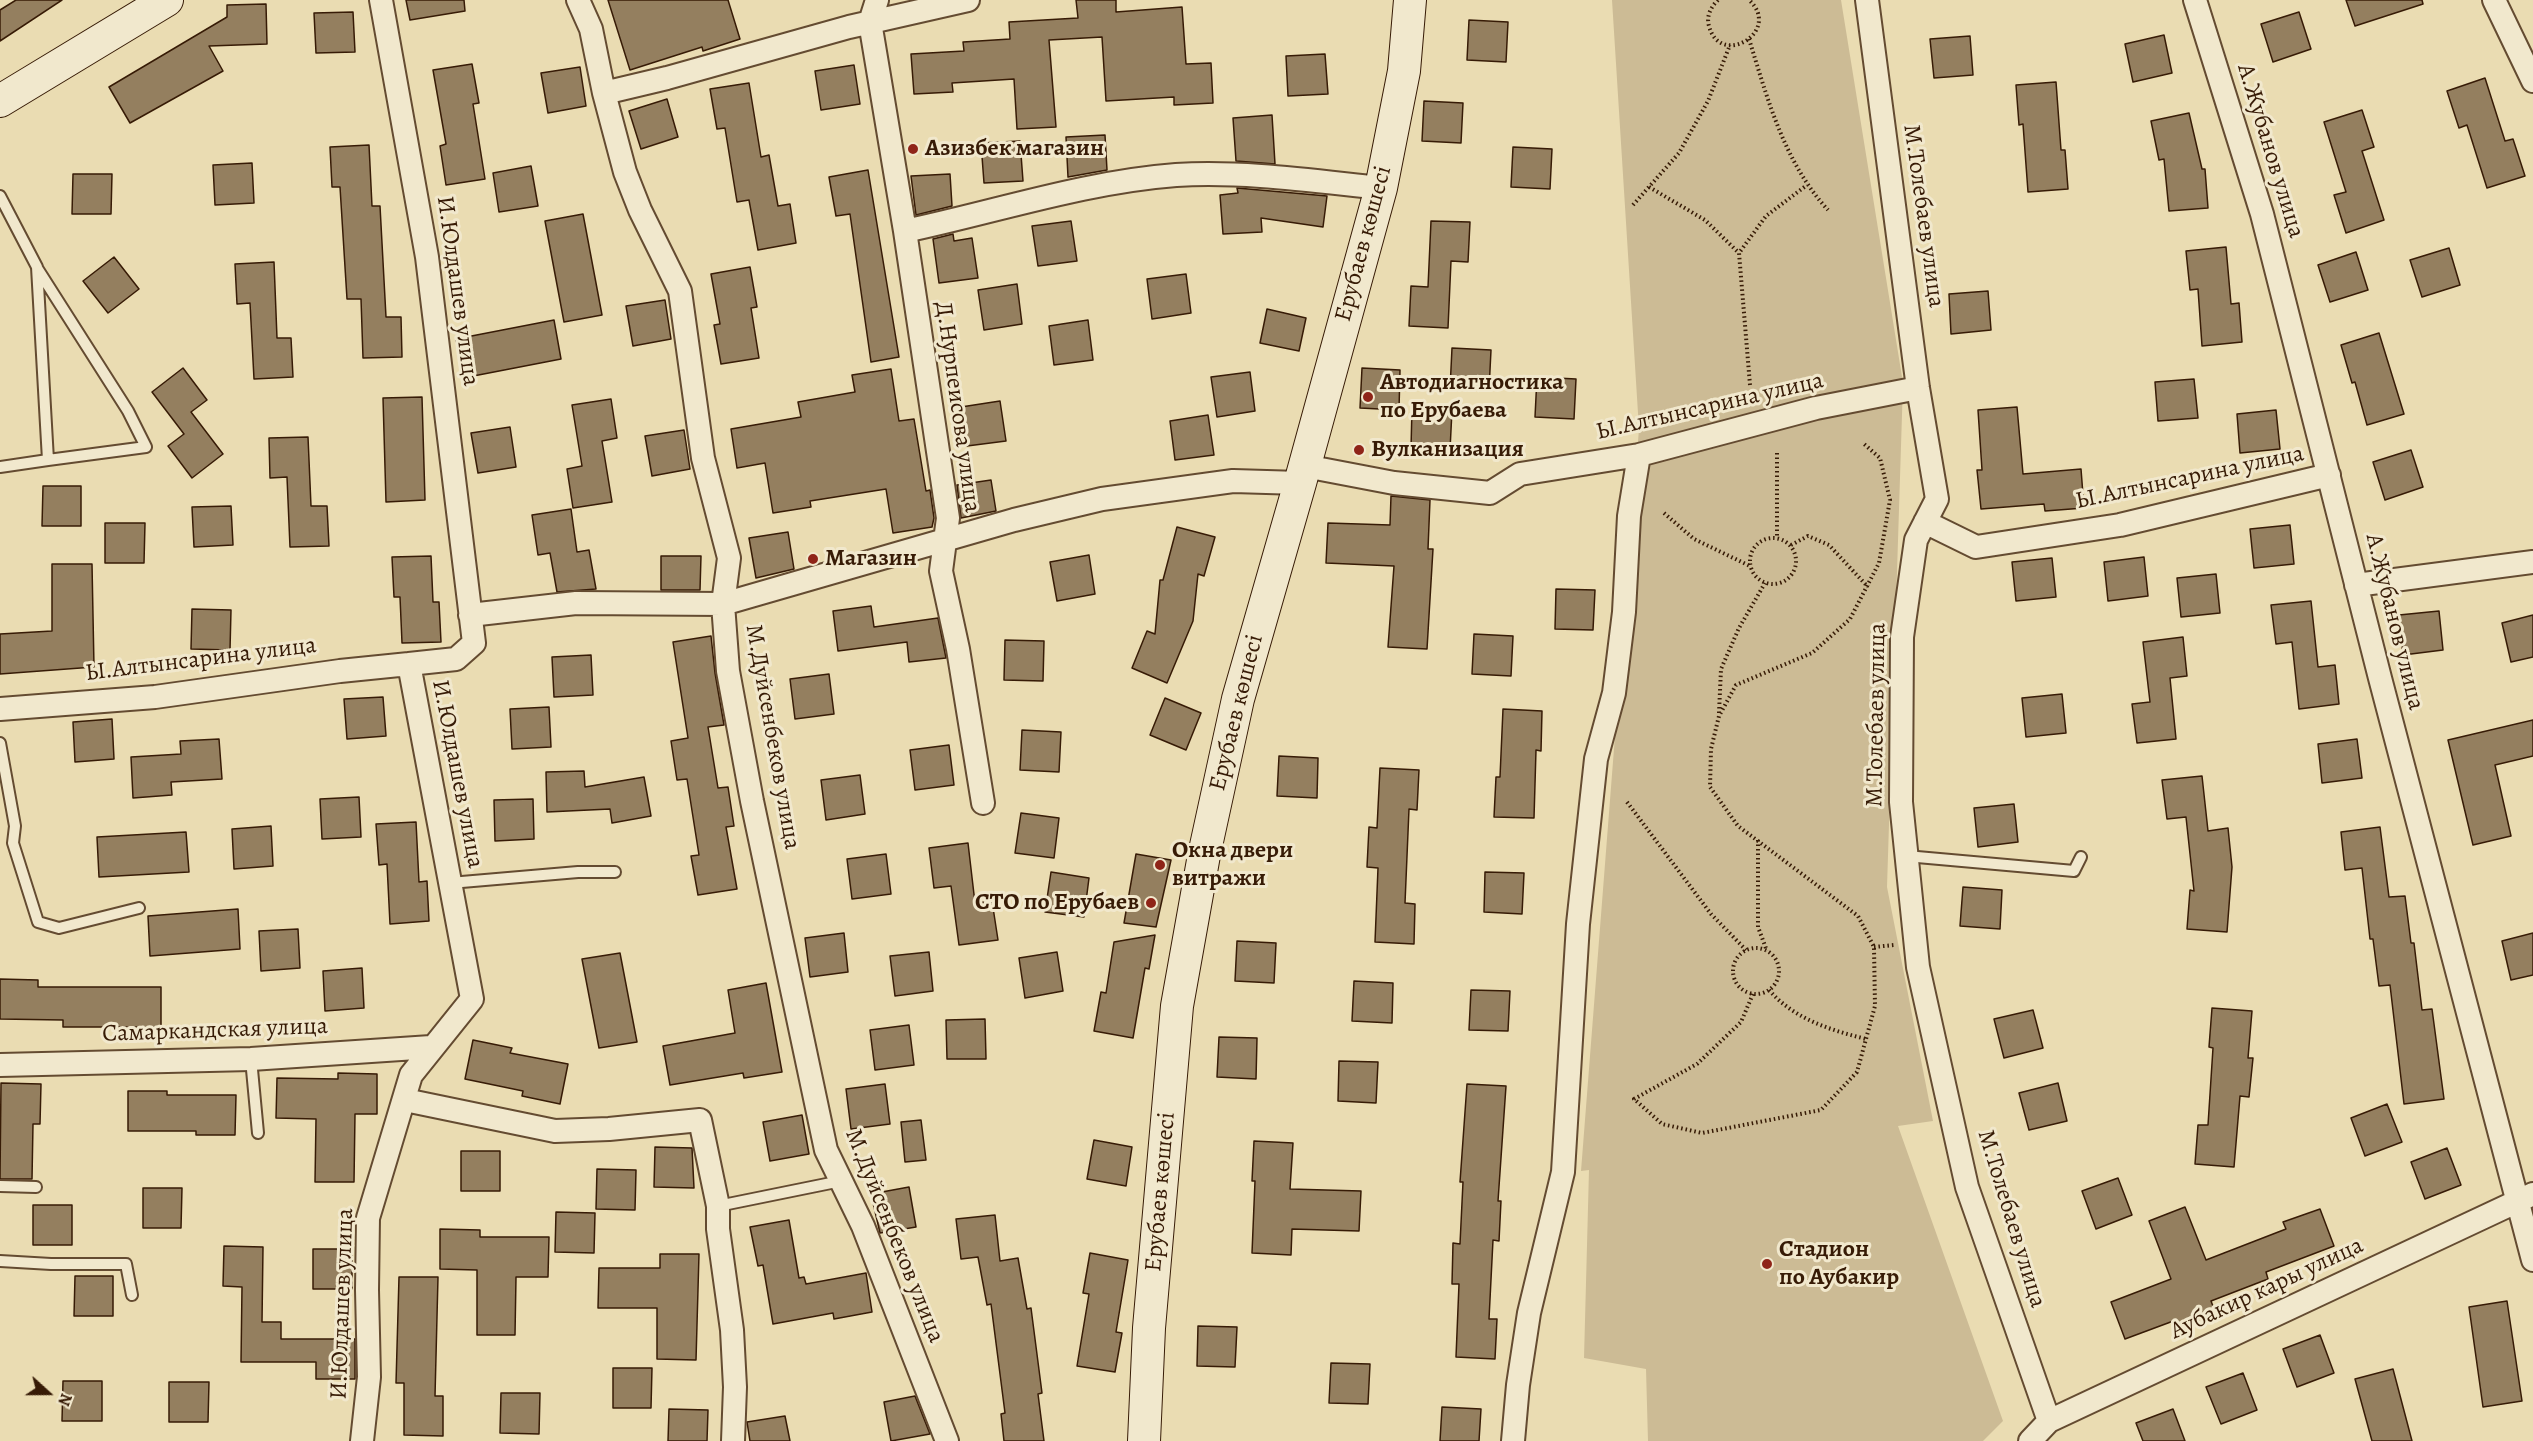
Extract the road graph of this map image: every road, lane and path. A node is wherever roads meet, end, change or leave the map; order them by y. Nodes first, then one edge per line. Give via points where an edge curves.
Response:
1 (167, 0) edge
2 (381, 0) edge
3 (578, 0) edge
4 (877, 0) edge
5 (968, 0) edge
6 (1410, 0) edge
7 (1718, 0) edge
8 (1749, 0) edge
9 (1867, 0) edge
10 (2195, 0) edge
11 (2494, 0) edge
12 (870, 22) junction
13 (1749, 39) junction
14 (1730, 45) junction
15 (2533, 81) edge
16 (604, 93) junction
17 (0, 100) edge
18 (1807, 185) junction
19 (1649, 187) junction
20 (1381, 188) junction
21 (0, 195) edge
22 (1633, 205) dead end
23 (1828, 210) dead end
24 (905, 231) junction
25 (1739, 253) junction
26 (37, 267) junction
27 (1750, 385) dead end
28 (1918, 388) junction
29 (1864, 444) dead end
30 (1777, 453) dead end
31 (1639, 455) junction
32 (48, 460) junction
33 (0, 467) edge
34 (1303, 474) junction
35 (2329, 476) junction
36 (1664, 513) dead end
37 (1925, 522) junction
38 (1777, 537) junction
39 (945, 542) junction
40 (1791, 545) junction
41 (2533, 562) edge
42 (1750, 567) junction
43 (1765, 583) junction
44 (2356, 585) junction
45 (1868, 587) junction
46 (723, 604) junction
47 (470, 615) junction
48 (409, 664) junction
49 (0, 709) edge
50 (1719, 716) junction
51 (0, 743) edge
52 (1627, 802) dead end
53 (983, 803) dead end
54 (1758, 840) junction
55 (1906, 856) junction
56 (2081, 857) dead end
57 (615, 872) dead end
58 (450, 883) junction
59 (139, 908) dead end
60 (1746, 950) junction
61 (1768, 951) junction
62 (1768, 990) junction
63 (1754, 994) junction
64 (1866, 1039) junction
65 (431, 1047) junction
66 (251, 1059) junction
67 (0, 1065) edge
68 (405, 1100) junction
69 (258, 1133) dead end
70 (841, 1181) junction
71 (0, 1186) edge
72 (36, 1187) dead end
73 (2525, 1198) edge
74 (718, 1206) junction
75 (2533, 1260) edge
76 (0, 1261) edge
77 (132, 1295) dead end
78 (2049, 1421) junction
79 (362, 1441) edge
80 (733, 1441) edge
81 (947, 1441) edge
82 (1144, 1441) edge
83 (1513, 1441) edge
84 (2030, 1441) edge

1 - 17 main road
2 - 47 street, И.Юлдашев улица via 427,257
3 - 16 street, М.Дуйсенбеков улица via 591,29
4 - 12 street, Д.Нурпеисова улица
5 - 12 street
6 - 20 main road, Ерубаев көшесі via 1404,71
7 - 14 path via 1709,13 1710,29 1720,42
8 - 13 path via 1756,9 1758,26
9 - 28 street, М.Толебаев улица
10 - 35 street, А.Жубанов улица via 2262,213
11 - 15 street
12 - 16 street
12 - 24 street, Д.Нурпеисова улица
13 - 14 path
13 - 18 path via 1778,130
14 - 19 path via 1708,101 1679,153
16 - 46 street, М.Дуйсенбеков улица via 625,172 680,291 703,458 729,558
18 - 23 path
18 - 25 path via 1767,216
19 - 22 path
19 - 25 path via 1705,220
20 - 24 street via 1268,176 1177,176 1083,188
20 - 34 main road, Ерубаев көшесі
21 - 26 lane
24 - 39 street, Д.Нурпеисова улица via 948,518
25 - 27 path
26 - 32 lane
26 - 32 lane via 128,411 146,447
28 - 31 street, Ы.Алтынсарина улица via 1816,408
28 - 37 street, М.Толебаев улица via 1937,499
29 - 45 path via 1880,458 1890,500 1880,563
30 - 38 path
31 - 34 street, Ы.Алтынсарина улица via 1520,474 1490,493
31 - 83 street via 1629,516 1617,670 1596,759 1578,924 1563,1172 1529,1313
32 - 33 lane
34 - 39 street, Ы.Алтынсарина улица via 1101,499
34 - 82 main road, Ерубаев көшесі via 1238,699 1204,855 1178,1006 1149,1328
35 - 37 street, Ы.Алтынсарина улица via 2120,525 1976,547
35 - 44 street, А.Жубанов улица
36 - 42 path via 1694,539
37 - 55 street, М.Толебаев улица via 1917,540 1902,637 1900,802
38 - 40 path
38 - 42 path via 1756,545
39 - 46 street, Ы.Алтынсарина улица
39 - 53 street, Д.Нурпеисова улица via 941,570
40 - 43 path via 1797,559 1792,574 1780,583
40 - 45 path via 1808,536 1829,545
41 - 44 street
42 - 43 path
43 - 50 path via 1739,628 1722,669
44 - 73 street, А.Жубанов улица
45 - 50 path via 1850,619 1812,653 1737,685
46 - 47 street, Ы.Алтынсарина улица via 576,603
46 - 70 street, М.Дуйсенбеков улица via 728,671 755,812 826,1150
47 - 48 street, И.Юлдашев улица via 474,644 456,659
48 - 49 street, Ы.Алтынсарина улица via 155,697
48 - 58 street, И.Юлдашев улица
50 - 54 path via 1711,749 1710,787 1738,826
51 - 59 lane via 15,826 14,843 38,922 58,927
52 - 60 path via 1711,914
54 - 61 path via 1758,927
54 - 64 path via 1858,916 1874,947 1875,1006
55 - 56 lane via 2074,871
55 - 78 street, М.Толебаев улица via 1918,968 1967,1186
57 - 58 lane
58 - 65 street, И.Юлдашев улица via 472,999
60 - 61 path
60 - 63 path via 1736,959 1733,974 1740,988
61 - 62 path via 1779,969 1778,978
62 - 63 path
62 - 64 path via 1781,1004 1805,1018
63 - 64 path via 1742,1022 1697,1064 1634,1099 1662,1124 1702,1133 1821,1110 1857,1072
65 - 66 street, Самаркандская улица
65 - 68 street, И.Юлдашев улица via 411,1075
66 - 67 street, Самаркандская улица
66 - 69 lane
68 - 74 street via 555,1131 700,1120
68 - 79 street, И.Юлдашев улица via 368,1218 369,1377
70 - 74 lane
70 - 81 street, М.Дуйсенбеков улица via 863,1226
71 - 72 lane
73 - 75 street, А.Жубанов улица
73 - 78 street, Аубакир кары улица
74 - 80 street via 732,1330
76 - 77 lane via 126,1264
78 - 84 street, Аубакир кары улица

